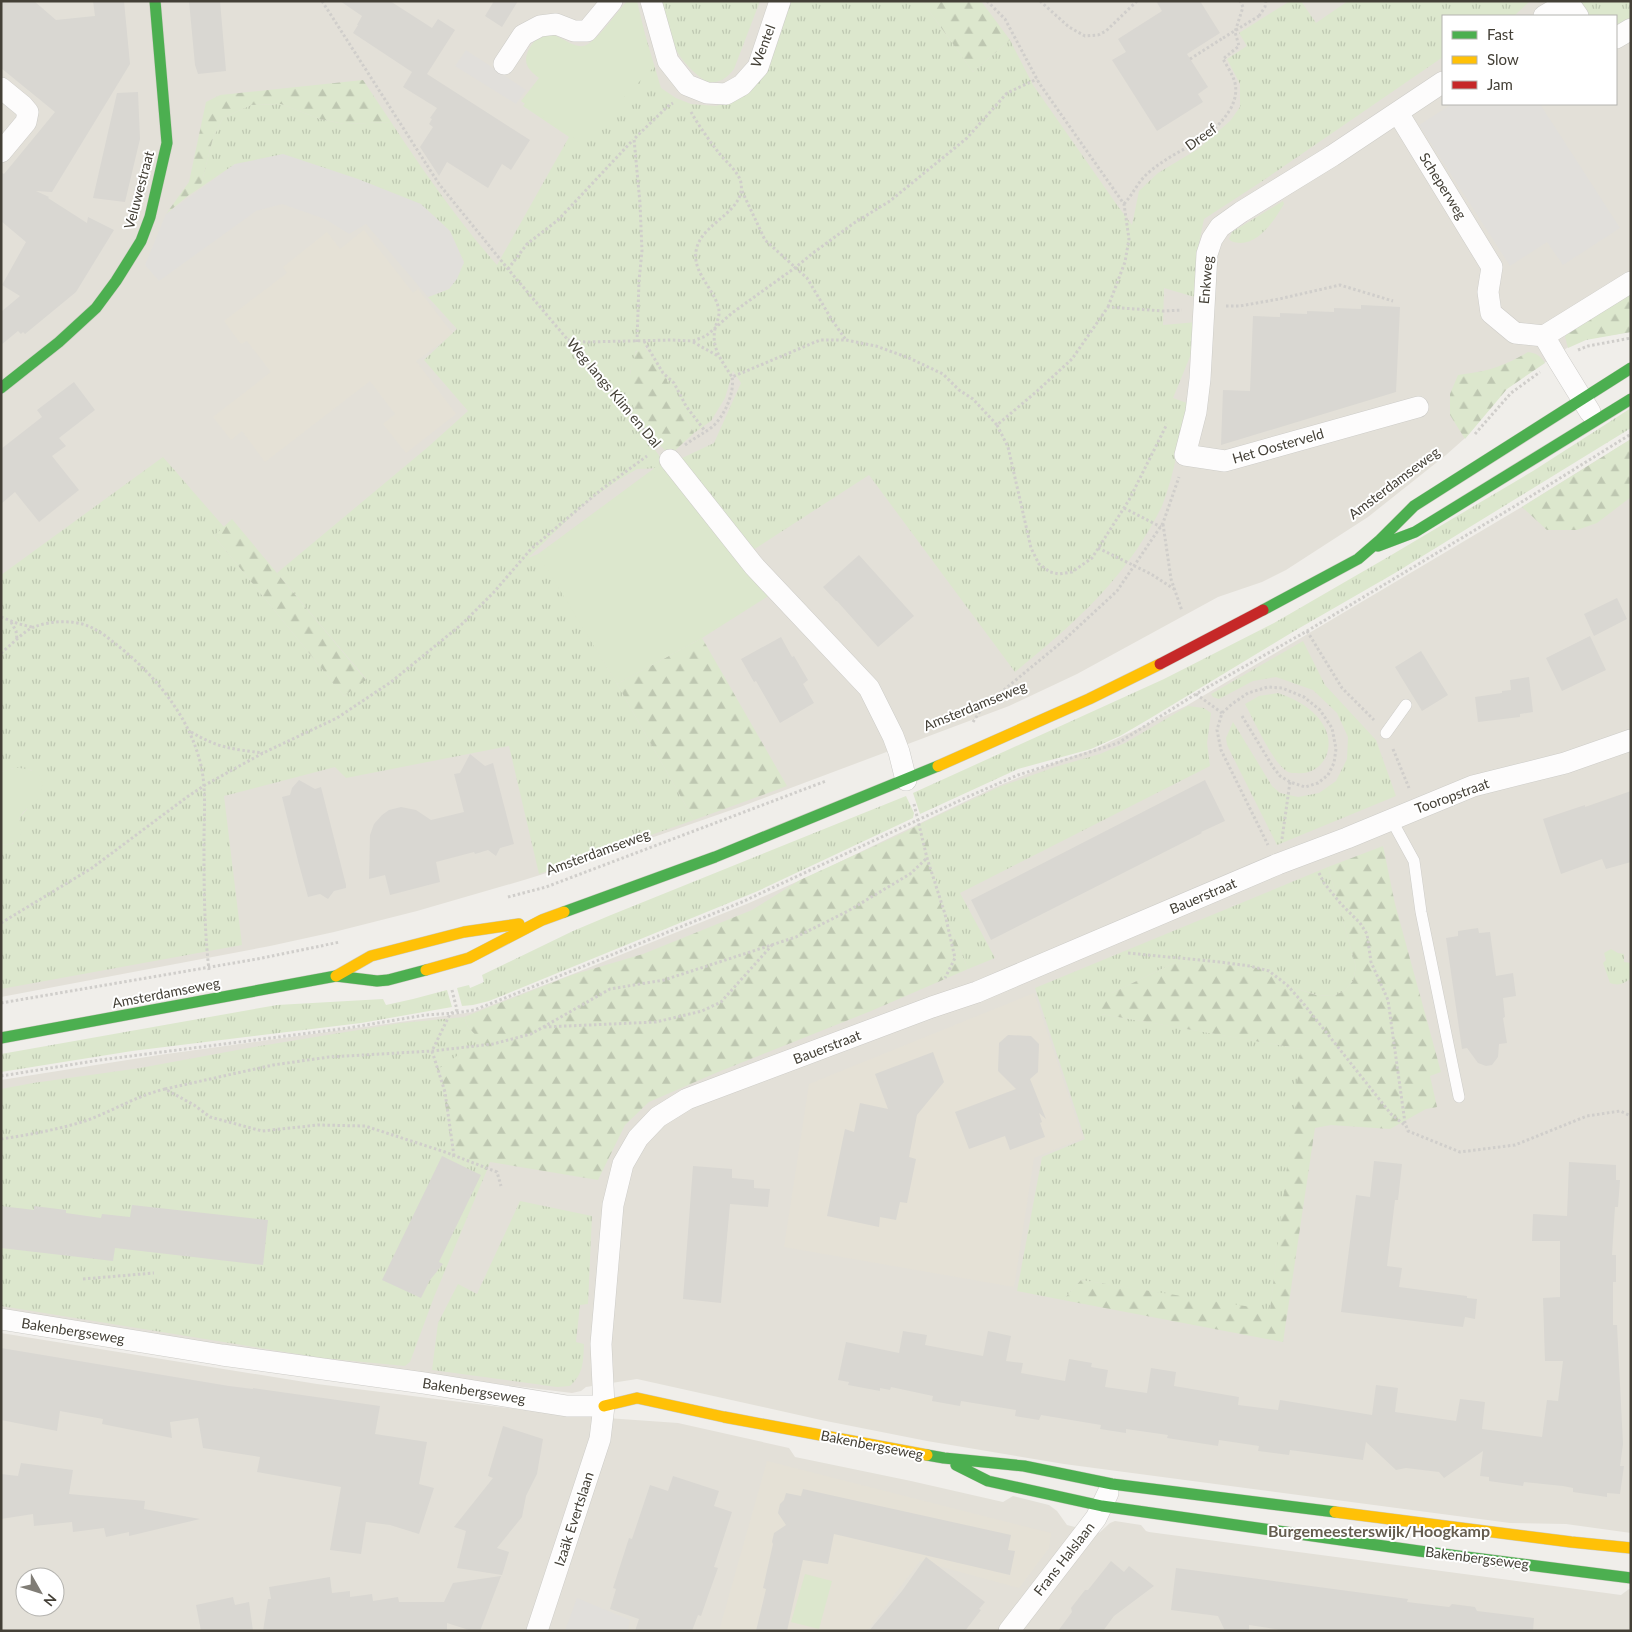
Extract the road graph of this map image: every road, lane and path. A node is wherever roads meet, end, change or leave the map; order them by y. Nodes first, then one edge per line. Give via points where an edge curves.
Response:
1 (155, 1) edge
2 (322, 1) edge
3 (612, 1) edge
4 (652, 1) edge
5 (780, 1) edge
6 (987, 1) edge
7 (1040, 1) edge
8 (1137, 1) edge
9 (1240, 1) edge
10 (1266, 1) edge
11 (1568, 2) edge
12 (1546, 15) edge
13 (1577, 15) edge
14 (1631, 29) edge
15 (1617, 37) edge
16 (1190, 59) dead end
17 (504, 64) dead end
18 (1037, 79) junction
19 (1442, 83) edge
20 (1, 88) edge
21 (686, 92) junction
22 (1398, 113) junction
23 (634, 139) junction
24 (1, 152) edge
25 (741, 191) junction
26 (1124, 204) junction
27 (796, 267) junction
28 (508, 269) junction
29 (1631, 282) edge
30 (1394, 301) dead end
31 (1219, 306) dead end
32 (1108, 307) junction
33 (1183, 310) dead end
34 (715, 329) junction
35 (1544, 336) junction
36 (1631, 338) edge
37 (568, 340) junction
38 (846, 340) junction
39 (644, 341) junction
40 (693, 341) junction
41 (637, 342) junction
42 (719, 357) junction
43 (1558, 360) junction
44 (1631, 368) edge
45 (732, 377) junction
46 (1, 388) edge
47 (1631, 399) edge
48 (1582, 400) junction
49 (1418, 407) dead end
50 (1595, 420) junction
51 (1167, 424) dead end
52 (998, 425) junction
53 (706, 431) junction
54 (1473, 437) dead end
55 (664, 453) junction
56 (1185, 455) junction
57 (1124, 508) junction
58 (1163, 523) junction
59 (1160, 527) junction
60 (1098, 548) junction
61 (1374, 548) junction
62 (1134, 566) junction
63 (1175, 590) junction
64 (1182, 611) dead end
65 (1, 617) edge
66 (10, 620) junction
67 (32, 627) junction
68 (1307, 631) dead end
69 (17, 640) junction
70 (1, 653) edge
71 (1196, 694) dead end
72 (1406, 705) dead end
73 (1222, 713) junction
74 (1242, 716) dead end
75 (982, 719) dead end
76 (190, 732) junction
77 (1386, 733) junction
78 (1631, 740) edge
79 (264, 753) junction
80 (832, 779) dead end
81 (906, 780) junction
82 (1290, 782) junction
83 (205, 785) junction
84 (1418, 808) junction
85 (919, 819) dead end
86 (1391, 820) junction
87 (1282, 834) dead end
88 (927, 858) junction
89 (1278, 864) junction
90 (499, 900) dead end
91 (542, 920) junction
92 (1, 923) edge
93 (1112, 934) junction
94 (342, 941) dead end
95 (773, 944) junction
96 (209, 968) junction
97 (336, 976) junction
98 (450, 985) dead end
99 (1, 1004) edge
100 (932, 1007) junction
101 (543, 1027) junction
102 (1, 1038) edge
103 (432, 1051) junction
104 (165, 1089) junction
105 (1460, 1097) dead end
106 (1407, 1127) dead end
107 (1, 1139) edge
108 (454, 1156) junction
109 (500, 1186) dead end
110 (154, 1273) dead end
111 (83, 1279) dead end
112 (1, 1319) edge
113 (604, 1406) junction
114 (944, 1458) junction
115 (1112, 1484) junction
116 (1102, 1506) junction
117 (1631, 1548) edge
118 (1631, 1578) edge
119 (538, 1631) edge
120 (1009, 1631) edge

1 - 46 main road, Veluwestraat via 167,143 150,217 141,241 96,308
2 - 28 path, Weg langs Klim en Dal via 439,184
3 - 17 street via 587,31 574,31 556,24 540,26 523,35
4 - 21 street via 668,61
5 - 21 street, Wentel via 758,67 742,85 726,94
6 - 18 path via 1005,19
7 - 8 path via 1069,27 1085,36 1106,31
9 - 26 path, Dreef via 1243,7 1235,32 1239,46 1223,59 1235,82 1236,99 1223,121 1203,139 1148,173
10 - 16 path, bridge via 1259,16
11 - 12 street
11 - 13 street
14 - 15 street
18 - 26 path
18 - 27 path via 1007,92 967,138 890,201 854,223
19 - 22 street
20 - 24 street via 28,112 26,122
21 - 23 path
21 - 25 path via 690,110 740,179
22 - 35 street, Scheperweg via 1492,267 1488,292 1491,313 1515,333
22 - 56 street, Enkweg via 1241,212 1220,227 1212,239 1207,254 1196,412
23 - 28 path via 558,220 528,244
23 - 41 path via 642,251
25 - 27 path via 765,240
25 - 34 path via 734,207 703,235 696,250 699,270 719,308
26 - 32 path via 1129,239 1125,262
27 - 34 path
27 - 38 path via 807,278
28 - 37 path, Weg langs Klim en Dal
29 - 35 street
30 - 31 path via 1340,285 1240,306
32 - 33 path
32 - 52 path via 1072,359
34 - 40 path
34 - 42 path via 714,340
35 - 43 street
36 - 43 path via 1588,346
37 - 41 path
37 - 55 path, Weg langs Klim en Dal
38 - 45 path via 820,340
38 - 52 path via 876,346 943,374
39 - 40 path
39 - 41 path
39 - 53 path
40 - 42 path
42 - 45 path
43 - 48 street
43 - 54 path via 1510,392
44 - 48 main road, Amsterdamseweg
45 - 53 path via 725,409
47 - 50 main road, Amsterdamseweg
48 - 50 street
48 - 61 main road, Amsterdamseweg via 1414,506
49 - 56 street, Het Oosterveld via 1225,461
50 - 61 main road, Amsterdamseweg via 1415,532
51 - 57 path
52 - 60 path via 1008,448 1031,548 1039,564 1050,572 1072,572 1092,558
53 - 55 path
55 - 79 path via 602,489 531,548 462,624 391,682 338,718
55 - 81 street, Weg langs Klim en Dal via 754,566 868,688 894,736
56 - 58 path
57 - 59 path
57 - 60 path
58 - 59 path
58 - 63 path
59 - 62 path
60 - 62 path
61 - 81 main road, Amsterdamseweg via 1236,626 1089,699
62 - 63 path
62 - 75 path, Amsterdamseweg via 1117,591 982,708 973,723
63 - 64 path
65 - 66 path
66 - 67 path
66 - 69 path
67 - 69 path
67 - 76 path via 56,622 79,623 95,629 149,675 176,708
68 - 77 path via 1342,688
69 - 70 path
71 - 73 path
72 - 77 lane
73 - 82 path via 1248,693 1268,687 1282,688 1304,697 1320,710 1332,728 1336,749 1334,763 1328,775 1318,783 1305,787
73 - 89 path via 1217,730 1221,750
74 - 82 path via 1273,767
76 - 79 path via 224,748
76 - 83 path
77 - 84 path
78 - 84 street, Tooropstraat via 1565,763 1473,786
79 - 83 path
80 - 90 path, Amsterdamseweg via 546,887
81 - 91 main road, Amsterdamseweg via 715,857
82 - 87 path
83 - 92 path via 92,868
83 - 96 path via 204,916
84 - 86 street, Tooropstraat
85 - 88 path
86 - 89 street, Tooropstraat
86 - 105 lane via 1414,861 1421,912
88 - 95 path via 910,874 848,911 796,937
88 - 100 path via 955,958
89 - 93 street, Bauerstraat
91 - 97 main road, Amsterdamseweg via 464,932 371,956
91 - 97 main road, Amsterdamseweg via 469,958 388,980
93 - 100 street, Bauerstraat via 977,992
93 - 106 path via 1130,954 1220,962 1269,971 1304,1003 1391,1114
94 - 96 path, Amsterdamseweg
95 - 101 path via 664,980 610,989
95 - 101 path via 721,1002 702,1011 656,1022
96 - 99 path, Amsterdamseweg
97 - 102 main road, Amsterdamseweg
98 - 103 path via 457,1010 450,1014
100 - 113 street, Bauerstraat via 687,1099 658,1117 638,1138 623,1164 613,1205 602,1344
101 - 103 path via 531,1034 493,1044
103 - 104 path via 320,1058 272,1065
103 - 108 path via 444,1092
104 - 107 path via 83,1122
104 - 108 path via 210,1117 262,1131 318,1125 365,1126
108 - 109 path via 497,1172
110 - 111 path
112 - 113 street, Bakenbergseweg via 567,1406
113 - 114 main road, Bakenbergseweg via 637,1398 724,1418
113 - 119 street, Izaäk Evertslaan via 600,1439
114 - 115 main road, Bakenbergseweg via 1024,1466
114 - 116 main road, Bakenbergseweg via 988,1481
115 - 116 street, Frans Halslaan
115 - 117 main road, Bakenbergseweg
116 - 118 main road, Bakenbergseweg
116 - 120 street, Frans Halslaan

